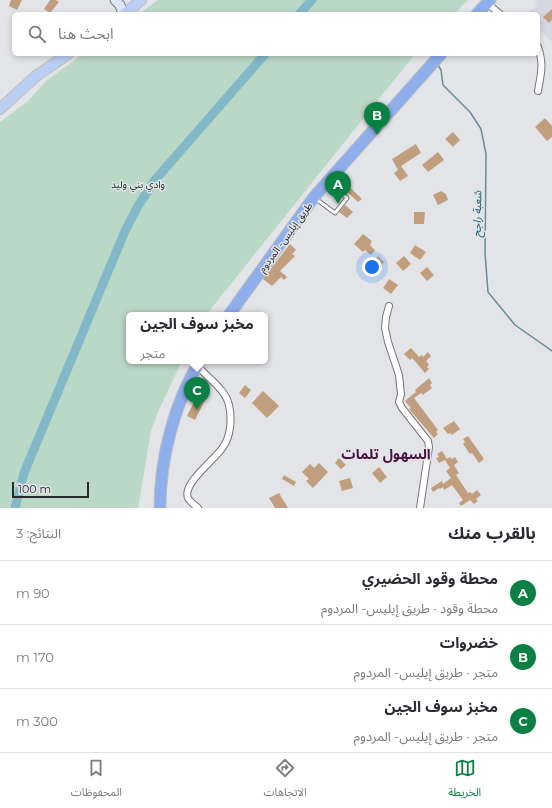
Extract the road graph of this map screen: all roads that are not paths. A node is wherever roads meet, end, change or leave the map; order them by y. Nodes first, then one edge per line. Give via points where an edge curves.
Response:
1 (115, 0) edge
2 (141, 0) edge
3 (489, 2) edge
4 (123, 12) edge
5 (126, 12) edge
6 (479, 12) edge
7 (498, 12) edge
8 (540, 53) edge
9 (65, 56) edge
10 (439, 56) edge
11 (538, 90) dead end
12 (0, 110) edge
13 (328, 181) junction
14 (314, 197) junction
15 (389, 306) dead end
16 (231, 312) edge
17 (198, 364) edge
18 (199, 364) edge
19 (160, 508) edge
20 (198, 508) edge
21 (420, 508) edge

1 - 4 street
2 - 5 main road
3 - 6 highway
3 - 7 street
8 - 11 street via 542,65
9 - 12 main road via 36,76
10 - 13 highway, طريق إيليس- المردوم
13 - 14 highway, طريق إيليس- المردوم
13 - 14 lane via 347,198 335,213
14 - 16 highway, طريق إيليس- المردوم
15 - 21 street via 386,328 399,375 399,402 428,441 429,447
17 - 19 highway via 171,430 162,470
18 - 20 street via 223,392 229,405 230,416 228,437 223,447 188,487 187,497

